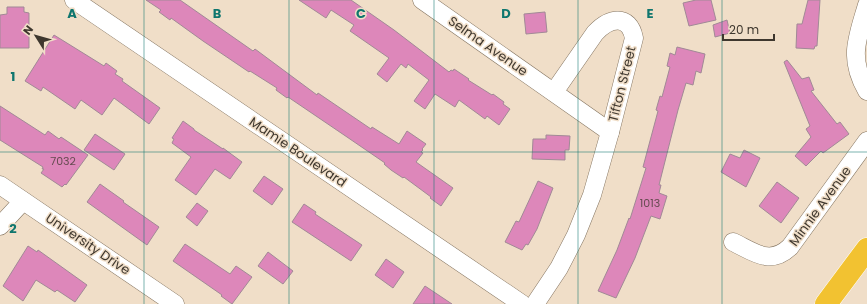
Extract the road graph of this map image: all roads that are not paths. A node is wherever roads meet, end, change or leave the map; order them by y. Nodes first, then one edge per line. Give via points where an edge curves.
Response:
1 (74, 0) edge
2 (422, 0) edge
3 (867, 5) edge
4 (867, 91) edge
5 (554, 92) junction
6 (610, 132) junction
7 (867, 141) edge
8 (0, 185) edge
9 (24, 201) junction
10 (0, 226) edge
11 (733, 242) dead end
12 (867, 249) edge
13 (175, 304) edge
14 (522, 304) edge
15 (535, 304) edge
16 (826, 304) edge

1 - 14 street, Mamie Boulevard
2 - 5 street, Selma Avenue
3 - 4 street via 856,44 856,62 860,79
5 - 6 street, Tifton Street
5 - 6 street, Tifton Street via 602,25 620,20 628,24 634,38
6 - 15 street, Tifton Street via 592,195 576,235 559,268
7 - 11 street, Minnie Avenue via 783,254 774,257 763,256
8 - 9 street, University Drive
9 - 10 street
9 - 13 street, University Drive
12 - 16 highway

